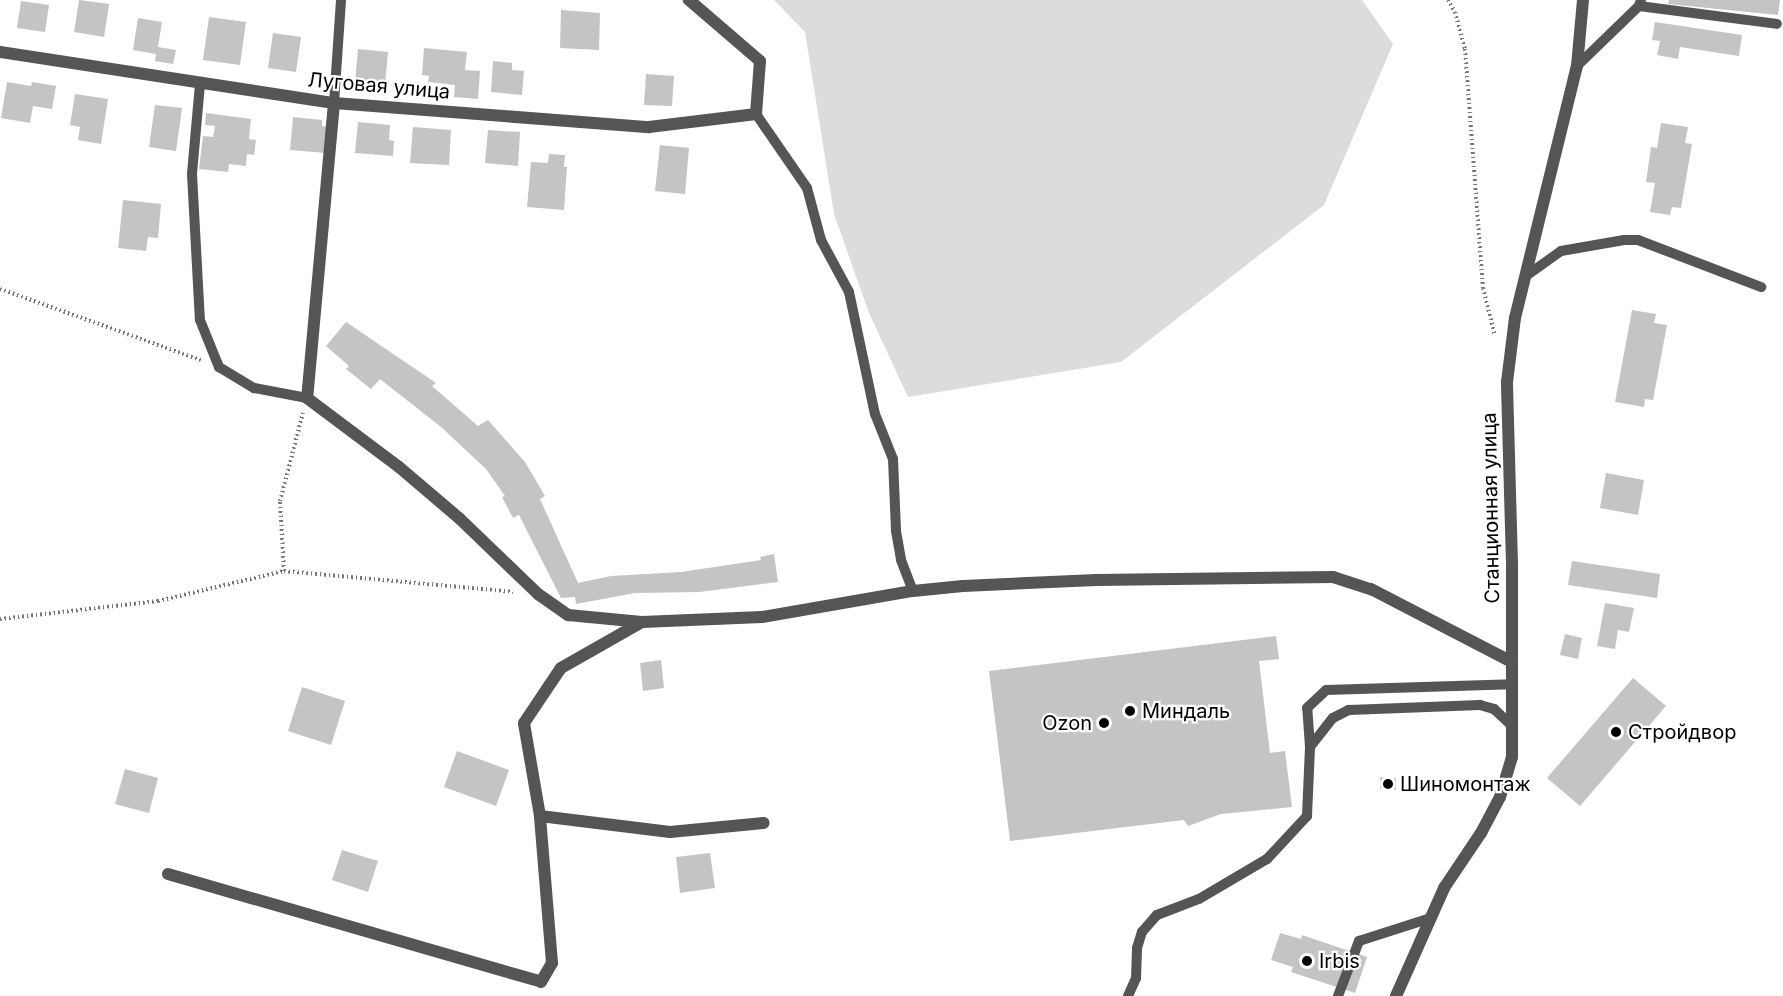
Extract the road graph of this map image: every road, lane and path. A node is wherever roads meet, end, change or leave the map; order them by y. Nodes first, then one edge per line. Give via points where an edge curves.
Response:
1 (341, 0) edge
2 (689, 0) edge
3 (1449, 0) edge
4 (1583, 0) edge
5 (1640, 3) edge
6 (1777, 24) dead end
7 (0, 52) edge
8 (1577, 66) junction
9 (200, 84) junction
10 (334, 103) junction
11 (756, 114) junction
12 (1526, 276) junction
13 (1761, 287) dead end
14 (0, 289) edge
15 (1496, 340) dead end
16 (219, 367) junction
17 (307, 398) junction
18 (284, 572) junction
19 (913, 591) junction
20 (538, 594) junction
21 (0, 619) edge
22 (642, 622) junction
23 (1512, 662) junction
24 (1512, 684) junction
25 (1512, 726) junction
26 (1310, 747) junction
27 (540, 816) junction
28 (764, 823) dead end
29 (168, 874) dead end
30 (1428, 919) junction
31 (1128, 996) edge
32 (1338, 996) edge
33 (1396, 996) edge

1 - 10 lane
2 - 11 street via 760,61
3 - 15 path via 1465,49 1483,288
4 - 8 street, Станционная улица
5 - 6 lane
5 - 8 lane
7 - 9 street, Луговая улица
8 - 12 street, Станционная улица
9 - 10 street, Луговая улица
9 - 16 lane via 192,174 200,320
10 - 11 street, Луговая улица via 650,127
10 - 17 street
11 - 19 lane via 807,188 821,240 849,292 875,414 893,459 896,531 901,560
12 - 13 lane via 1561,251 1638,240
12 - 23 street, Станционная улица via 1515,318 1508,382
14 - 16 path
16 - 17 lane via 254,388
17 - 18 path via 280,501
17 - 20 street via 399,467
18 - 20 path
18 - 21 path via 158,601
19 - 22 street via 762,617
19 - 23 street via 1096,580 1333,577 1371,589
20 - 22 street via 568,615
22 - 27 street via 561,668 524,723
23 - 24 street, Станционная улица
24 - 25 street, Станционная улица
24 - 26 lane via 1326,690 1307,708
25 - 26 lane via 1494,709 1480,705 1349,710 1333,718
25 - 30 street, Станционная улица via 1512,757 1500,797
26 - 31 lane via 1307,816 1267,859 1199,899 1156,915 1142,932 1136,978
27 - 28 street via 669,832
27 - 29 street via 552,963 541,982
30 - 32 lane via 1359,940
30 - 33 street, Станционная улица

